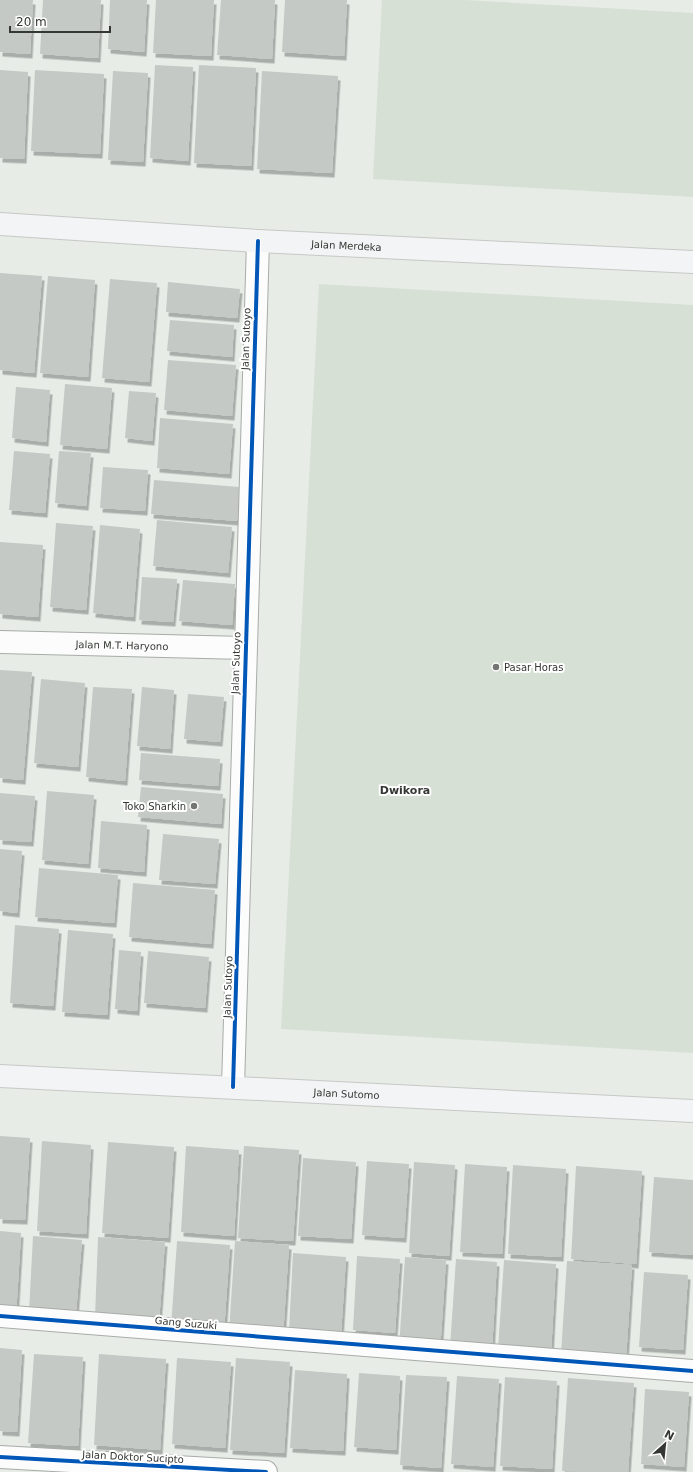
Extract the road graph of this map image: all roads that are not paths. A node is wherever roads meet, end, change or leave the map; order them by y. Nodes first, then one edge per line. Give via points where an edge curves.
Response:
1 (0, 224) edge
2 (258, 240) junction
3 (693, 262) edge
4 (0, 642) edge
5 (244, 648) junction
6 (0, 1076) edge
7 (233, 1087) junction
8 (693, 1112) edge
9 (0, 1316) edge
10 (693, 1371) edge
11 (0, 1457) edge
12 (266, 1472) edge

1 - 2 main road, Jalan Merdeka
2 - 3 main road, Jalan Merdeka
2 - 5 street, Jalan Sutoyo
4 - 5 street, Jalan M.T. Haryono
5 - 7 street, Jalan Sutoyo
6 - 7 main road, Jalan Sutomo
7 - 8 main road, Jalan Sutomo
9 - 10 street, Gang Suzuki
11 - 12 street, Jalan Doktor Sucipto

